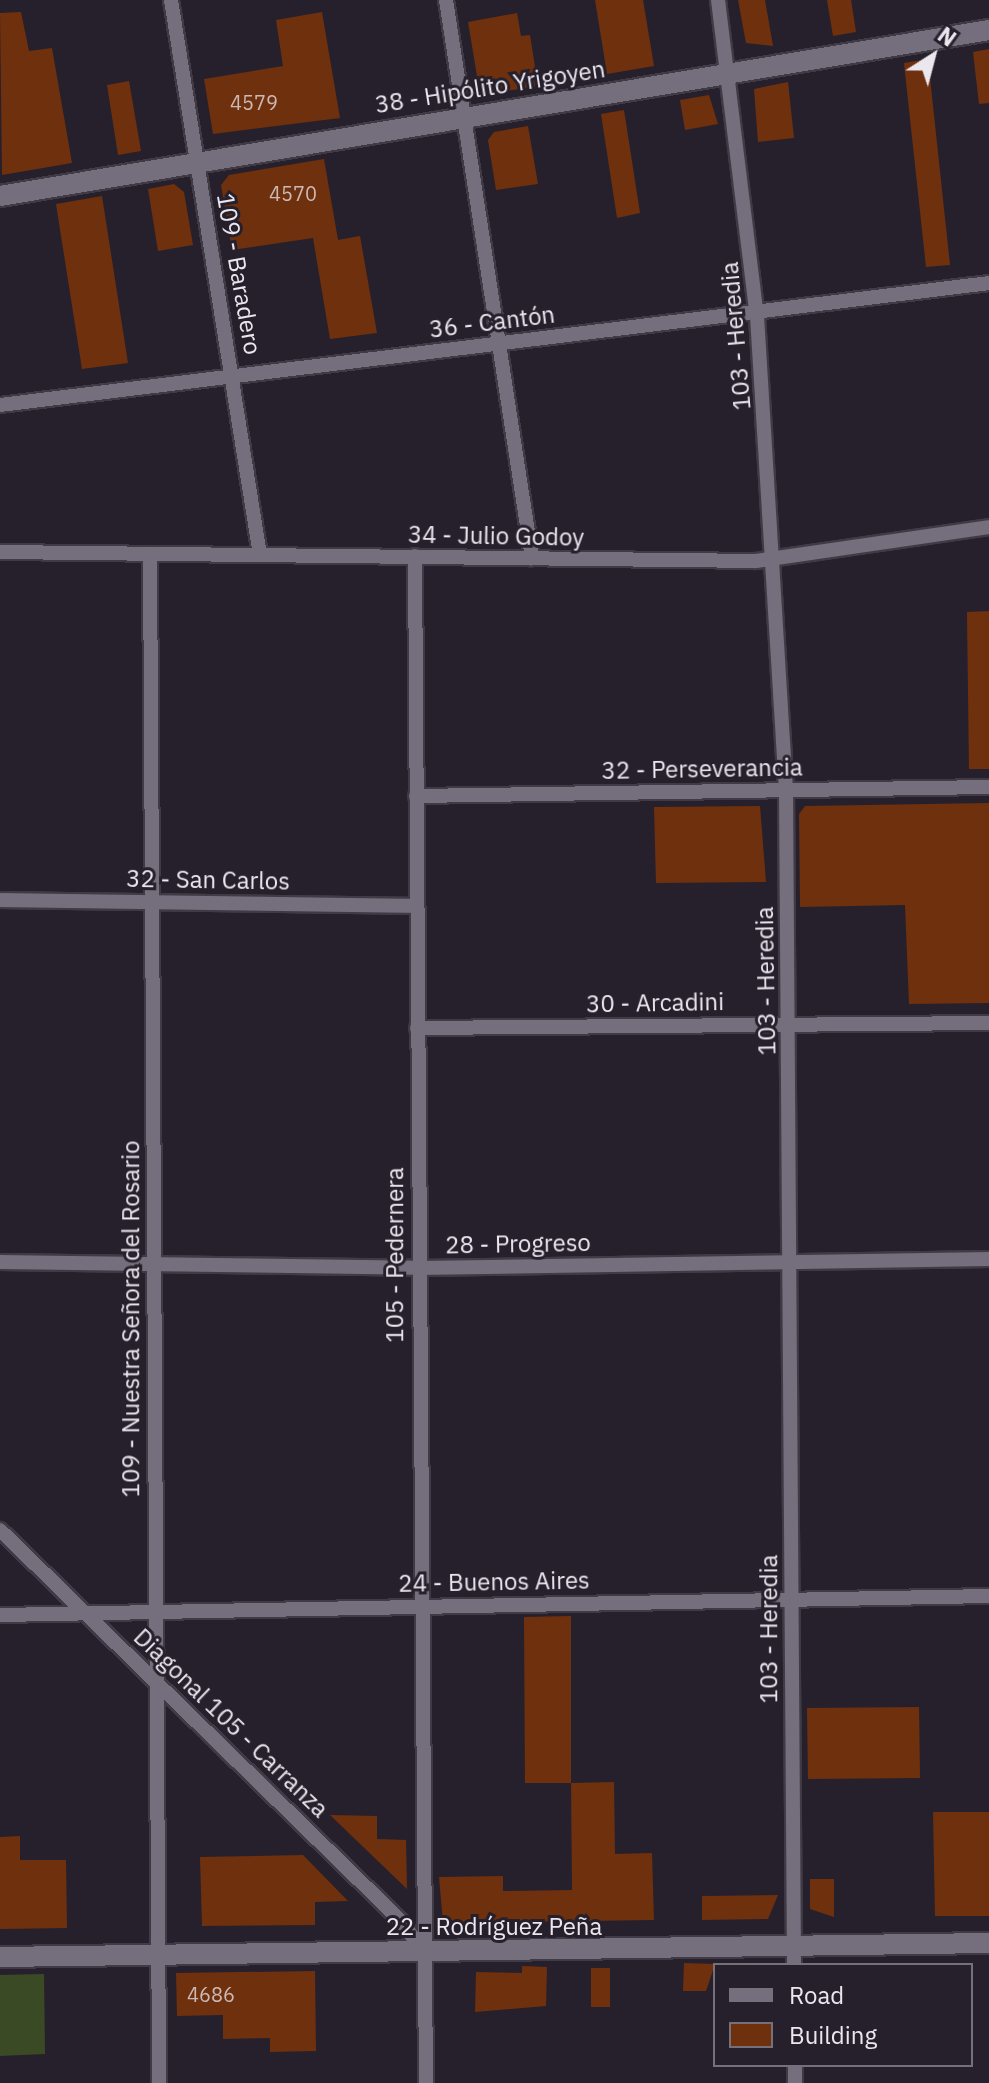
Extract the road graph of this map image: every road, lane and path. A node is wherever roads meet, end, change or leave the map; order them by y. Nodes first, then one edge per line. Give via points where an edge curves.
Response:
1 (171, 0) edge
2 (446, 0) edge
3 (718, 0) edge
4 (989, 30) edge
5 (730, 75) junction
6 (466, 116) junction
7 (198, 165) junction
8 (0, 196) edge
9 (989, 283) edge
10 (757, 316) junction
11 (503, 343) junction
12 (235, 376) junction
13 (0, 405) edge
14 (989, 527) edge
15 (0, 552) edge
16 (150, 554) junction
17 (260, 555) junction
18 (415, 556) junction
19 (532, 558) junction
20 (776, 558) junction
21 (989, 787) edge
22 (786, 790) junction
23 (416, 796) junction
24 (0, 900) edge
25 (148, 901) junction
26 (414, 906) junction
27 (989, 1023) edge
28 (789, 1024) junction
29 (417, 1028) junction
30 (989, 1259) edge
31 (0, 1262) edge
32 (154, 1264) junction
33 (790, 1264) junction
34 (417, 1268) junction
35 (0, 1530) edge
36 (989, 1596) edge
37 (791, 1599) junction
38 (420, 1606) junction
39 (155, 1610) junction
40 (87, 1613) junction
41 (0, 1615) edge
42 (156, 1681) junction
43 (989, 1943) edge
44 (424, 1953) junction
45 (156, 1955) junction
46 (0, 1957) edge
47 (794, 1957) edge
48 (159, 2083) edge
49 (426, 2083) edge

1 - 7 street, 109 - Baradero
2 - 6 street
3 - 5 street, 103 - Heredia
4 - 5 street, 38 - Hipólito Yrigoyen
5 - 6 street, 38 - Hipólito Yrigoyen
5 - 10 street, 103 - Heredia
6 - 7 street, 38 - Hipólito Yrigoyen
6 - 11 street
7 - 8 street, 38 - Hipólito Yrigoyen
7 - 12 street, 109 - Baradero
9 - 10 street, 36 - Cantón
10 - 11 street, 36 - Cantón
10 - 20 street, 103 - Heredia
11 - 12 street, 36 - Cantón
11 - 19 street
12 - 13 street, 36 - Cantón
12 - 17 street, 109 - Baradero
14 - 20 street, 34 - Julio Godoy
15 - 16 street, 34 - Julio Godoy
16 - 17 street, 34 - Julio Godoy
16 - 25 street, 109 - Nuestra Señora del Rosario
17 - 18 street, 34 - Julio Godoy
18 - 19 street, 34 - Julio Godoy
18 - 23 street, 105 - Pedernera
19 - 20 street, 34 - Julio Godoy
20 - 22 street, 103 - Heredia
21 - 22 street, 32 - Perseverancia
22 - 23 street, 32 - Perseverancia
22 - 28 street, 103 - Heredia
23 - 26 street, 105 - Pedernera
24 - 25 street, 32 - San Carlos
25 - 26 street, 32 - San Carlos
25 - 32 street, 109 - Nuestra Señora del Rosario
26 - 29 street, 105 - Pedernera
27 - 28 street, 30 - Arcadini
28 - 29 street, 30 - Arcadini
28 - 33 street, 103 - Heredia
29 - 34 street, 105 - Pedernera
30 - 33 street, 28 - Progreso
31 - 32 street, 28 - Progreso
32 - 34 street, 28 - Progreso
32 - 39 street, 109 - Nuestra Señora del Rosario
33 - 34 street, 28 - Progreso
33 - 37 street, 103 - Heredia
34 - 38 street, 105 - Pedernera
35 - 40 street, Diagonal 105 - Carranza
36 - 37 street, 24 - Buenos Aires
37 - 38 street, 24 - Buenos Aires
37 - 47 street, 103 - Heredia
38 - 39 street, 24 - Buenos Aires
38 - 44 street, 105 - Pedernera
39 - 40 street, 24 - Buenos Aires
39 - 42 street, 109 - Nuestra Señora del Rosario
40 - 41 street, 24 - Buenos Aires
40 - 42 street, Diagonal 105 - Carranza
42 - 44 street, Diagonal 105 - Carranza via 401,1921
42 - 45 street, 109 - Nuestra Señora del Rosario
43 - 47 street, 22 - Rodríguez Peña
44 - 45 street, 22 - Rodríguez Peña
44 - 47 street, 22 - Rodríguez Peña
44 - 49 street, 105 - Pedernera
45 - 46 street, 22 - Rodríguez Peña
45 - 48 street, 109 - Nuestra Señora del Rosario

